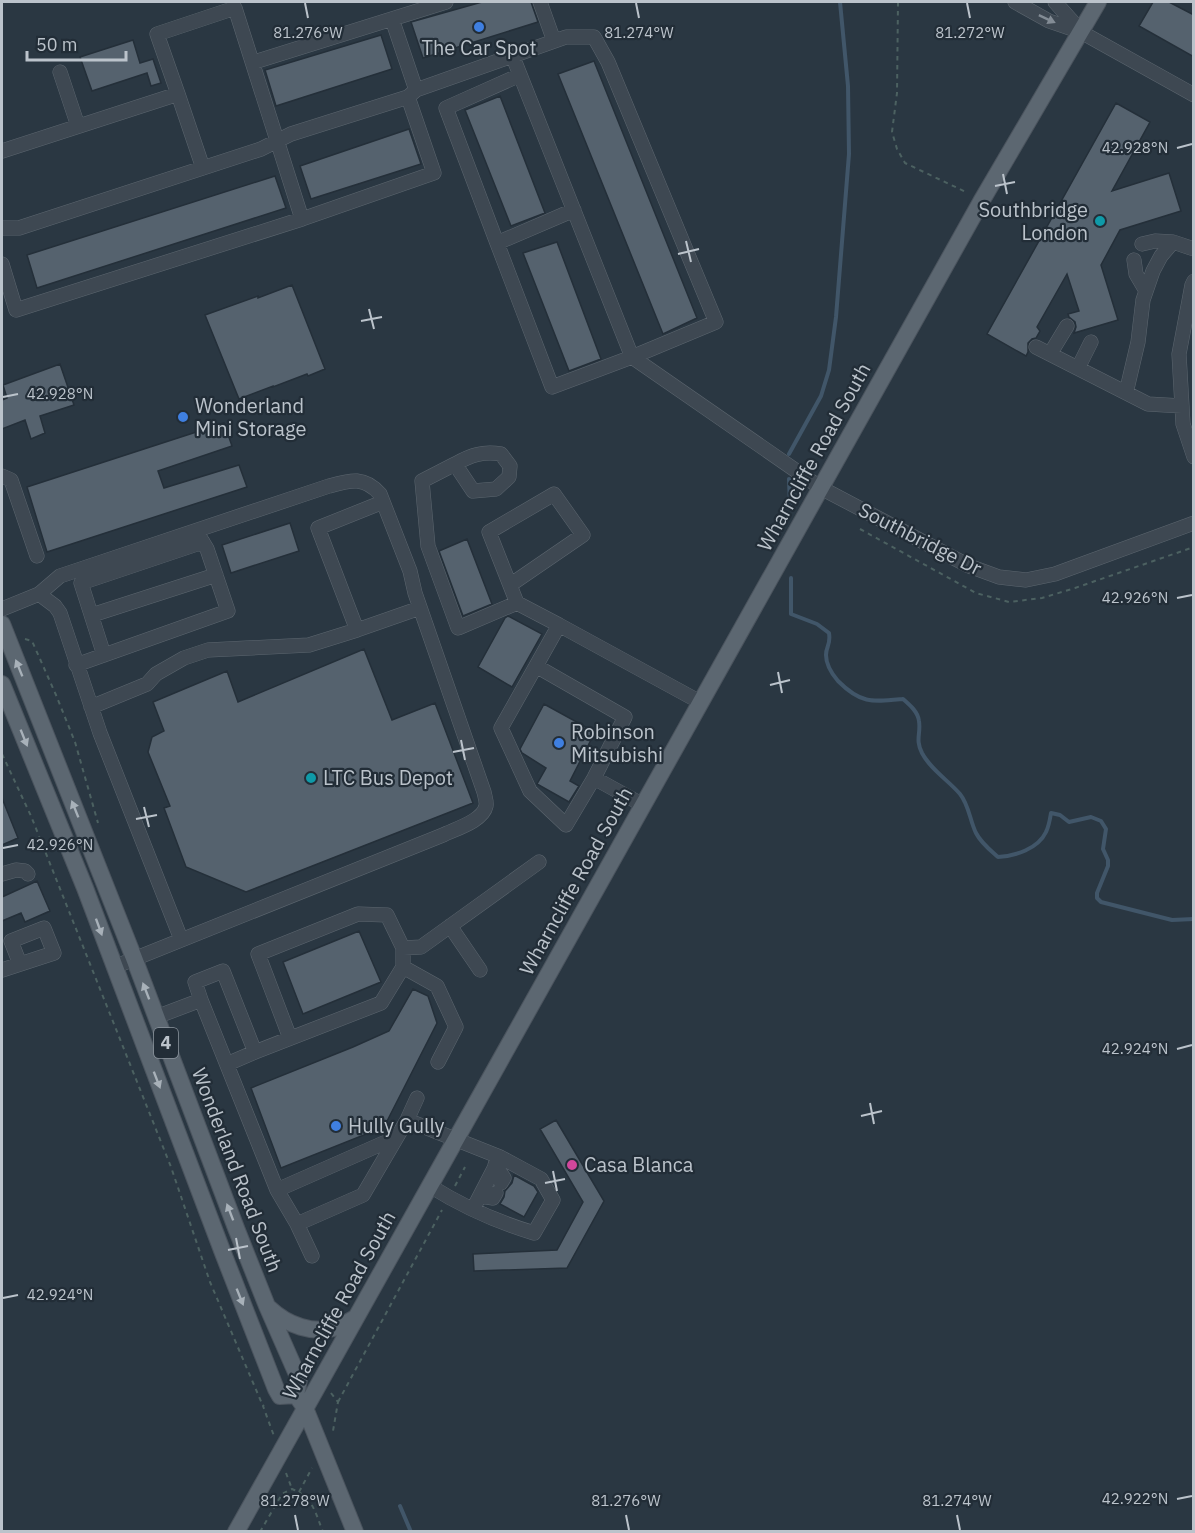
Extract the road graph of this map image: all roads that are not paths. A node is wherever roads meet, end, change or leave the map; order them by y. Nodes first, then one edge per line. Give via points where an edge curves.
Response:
1 (446, 2) edge
2 (540, 2) edge
3 (1015, 2) edge
4 (1054, 2) edge
5 (1098, 2) edge
6 (392, 18) junction
7 (1082, 32) junction
8 (554, 41) junction
9 (513, 57) junction
10 (254, 62) junction
11 (60, 72) dead end
12 (520, 75) junction
13 (177, 94) junction
14 (412, 94) junction
15 (1194, 95) edge
16 (78, 126) junction
17 (278, 140) junction
18 (2, 151) edge
19 (203, 168) junction
20 (574, 210) junction
21 (302, 219) junction
22 (2, 228) edge
23 (1173, 242) junction
24 (497, 243) junction
25 (1142, 244) dead end
26 (1194, 249) edge
27 (1134, 260) dead end
28 (2, 264) edge
29 (1194, 281) edge
30 (1146, 291) junction
31 (1067, 326) dead end
32 (1091, 342) dead end
33 (1036, 347) dead end
34 (1050, 354) junction
35 (632, 357) junction
36 (1078, 368) junction
37 (1126, 393) junction
38 (1182, 406) junction
39 (1194, 457) edge
40 (455, 464) dead end
41 (2, 476) edge
42 (821, 488) junction
43 (383, 502) junction
44 (1194, 523) edge
45 (199, 537) junction
46 (37, 556) dead end
47 (216, 575) junction
48 (510, 585) junction
49 (39, 594) junction
50 (517, 603) junction
51 (420, 608) junction
52 (2, 609) edge
53 (92, 615) junction
54 (2, 624) edge
55 (559, 625) junction
56 (357, 630) junction
57 (104, 655) junction
58 (76, 665) junction
59 (536, 666) junction
60 (2, 684) edge
61 (700, 702) junction
62 (91, 707) junction
63 (594, 778) junction
64 (643, 805) junction
65 (539, 862) dead end
66 (2, 874) edge
67 (28, 874) dead end
68 (450, 926) junction
69 (181, 939) junction
70 (403, 948) junction
71 (134, 958) junction
72 (20, 964) dead end
73 (114, 967) junction
74 (403, 967) junction
75 (2, 970) edge
76 (480, 970) dead end
77 (201, 1000) junction
78 (156, 1017) junction
79 (290, 1038) junction
80 (255, 1052) junction
81 (438, 1062) dead end
82 (227, 1064) junction
83 (417, 1098) dead end
84 (407, 1120) junction
85 (396, 1138) junction
86 (456, 1138) junction
87 (497, 1161) junction
88 (430, 1186) junction
89 (277, 1190) junction
90 (480, 1196) junction
91 (473, 1209) junction
92 (297, 1224) junction
93 (312, 1256) dead end
94 (267, 1306) junction
95 (355, 1318) junction
96 (300, 1401) junction
97 (236, 1532) edge
98 (355, 1532) edge

1 - 6 street
2 - 8 street
3 -> 7 street via 1049,21
4 - 7 street
5 - 7 main road, Wharncliffe Road South
6 - 10 street
6 - 14 street
7 - 15 street
7 - 42 main road, Wharncliffe Road South via 982,200
8 - 9 street
8 - 35 street via 594,37 608,62 716,322
9 - 12 street
9 - 14 street
10 - 13 street via 235,8 157,34
10 - 17 street
11 - 16 street
12 - 20 street
12 - 24 street via 446,108
13 - 16 street
13 - 19 street
14 - 17 street
14 - 21 street via 434,174
16 - 18 street
17 - 19 street
17 - 21 street
19 - 22 street via 19,228
20 - 24 street
20 - 35 street
21 - 28 street via 16,310
23 - 25 street
23 - 26 street
23 - 30 street via 1157,263
24 - 35 street via 552,387
27 - 30 street via 1136,274
29 - 38 street via 1179,354
30 - 37 street
31 - 34 street
32 - 36 street
33 - 34 street
34 - 36 street
35 - 42 street, Southbridge Dr
36 - 37 street
37 - 38 street via 1148,404
38 - 39 street via 1183,424
40 - 50 street via 422,481 428,546 458,628
41 - 46 street via 11,480
42 - 44 street, Southbridge Dr via 969,566 999,577 1026,580 1055,574
42 - 61 main road, Wharncliffe Road South
43 - 45 street via 372,485 345,482
43 - 51 street
43 - 56 street via 318,528
45 - 47 street
45 - 49 street via 60,576
45 - 53 street via 81,583
47 - 53 street
47 - 57 street via 228,610
48 - 48 street via 489,532 554,494 583,535
48 - 50 street
49 - 52 street
49 - 58 street via 60,613
50 - 55 street
51 - 56 street
51 - 69 street via 484,792 484,812 478,819 443,835
53 - 57 street
71 -> 54 main road, Wonderland Road South / 4
55 - 59 street
55 - 61 street
56 - 62 street via 309,645 208,651 184,658 156,674 147,684
57 - 58 street
58 - 62 street
59 - 63 street via 625,717
59 - 63 street via 501,728 530,791 566,825
60 -> 73 main road, 4
61 - 64 main road, Wharncliffe Road South
62 - 69 street
63 - 64 street
64 - 86 main road, Wharncliffe Road South
65 - 68 street
66 - 67 street via 16,870
68 - 70 street via 420,947
68 - 76 street
69 - 71 street
70 - 74 street
70 - 79 street via 387,915 358,914 258,954
71 - 73 street
78 -> 71 main road, Wonderland Road South / 4
72 - 75 street
73 -> 96 main road, 4 via 276,1389 280,1396
74 - 79 street via 381,1003
74 - 81 street via 437,986 456,1027
77 - 78 street
77 - 80 street via 195,982 223,971
77 - 82 street
94 -> 78 main road, Wonderland Road South / 4
79 - 80 street
80 - 82 street
82 - 89 street
83 - 84 street
84 - 85 street
84 - 86 street
85 - 89 street
85 - 92 street via 363,1195
86 - 87 street
86 - 88 main road, Wharncliffe Road South
87 - 90 street
87 - 90 street via 504,1178 493,1198
87 - 91 street via 541,1179 553,1200 534,1233 508,1226
88 - 91 street
88 - 95 main road, Wharncliffe Road South
89 - 92 street
90 - 91 street
92 - 93 street
94 - 95 main road via 297,1327 328,1329
94 - 96 main road, Wonderland Road South / 4 via 299,1379
95 - 96 main road, Wharncliffe Road South
96 - 97 main road, Wharncliffe Road South
96 - 98 main road, Wonderland Road South / 4

